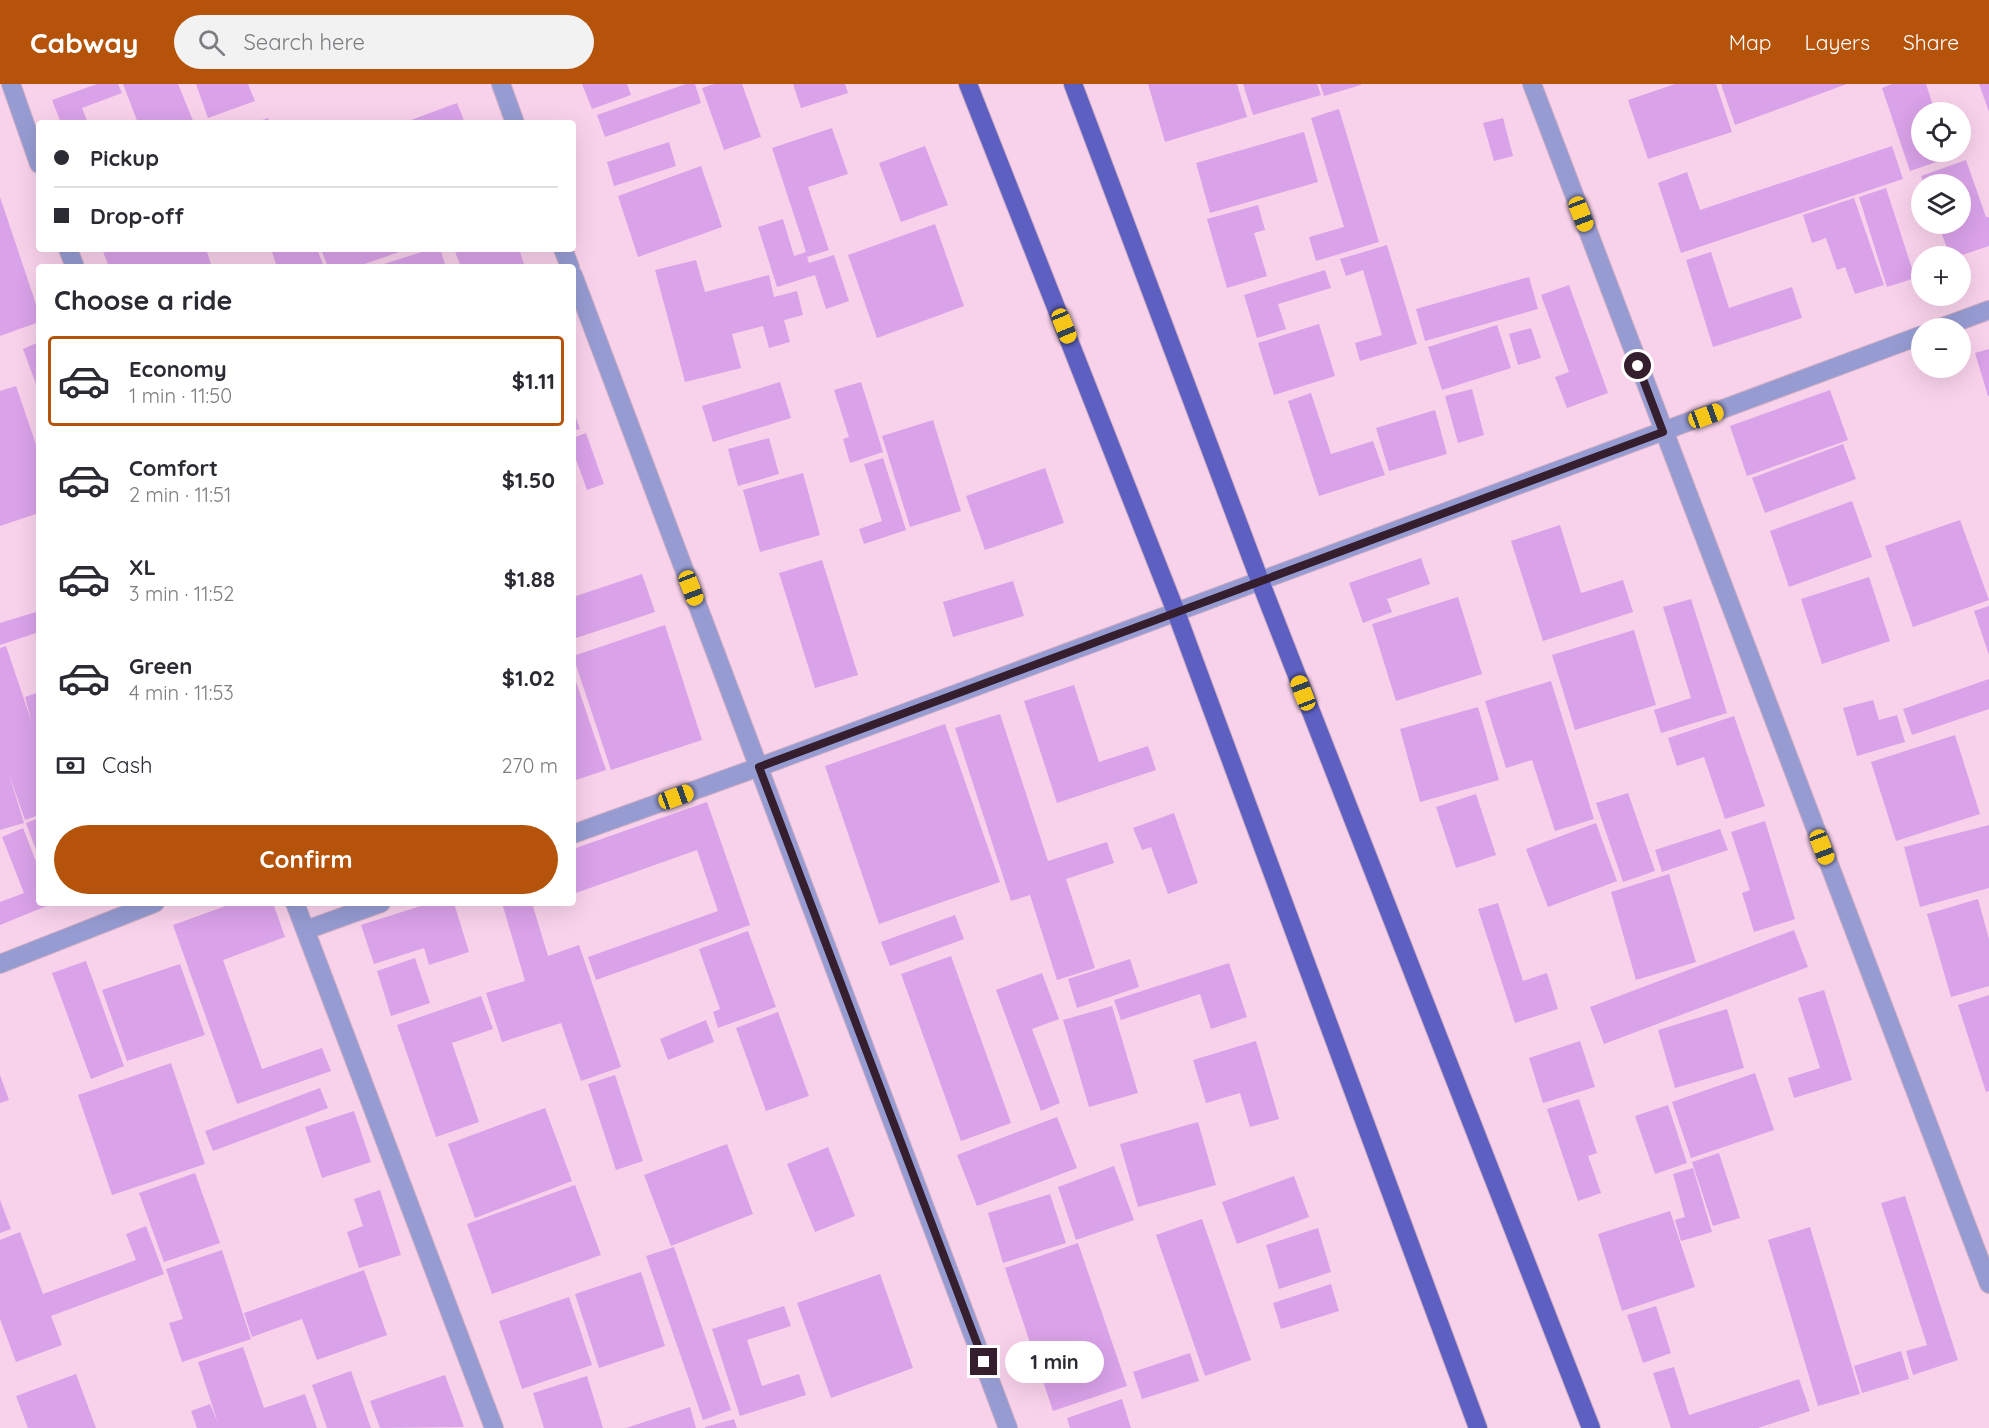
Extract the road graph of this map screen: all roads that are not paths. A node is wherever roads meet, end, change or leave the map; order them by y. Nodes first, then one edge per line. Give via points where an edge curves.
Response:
1 (11, 84) edge
2 (501, 84) edge
3 (968, 84) edge
4 (1073, 84) edge
5 (1532, 84) edge
6 (515, 120) edge
7 (36, 155) edge
8 (576, 283) edge
9 (1989, 310) edge
10 (1967, 318) edge
11 (1911, 339) edge
12 (1663, 432) junction
13 (1260, 581) junction
14 (1176, 612) junction
15 (759, 767) junction
16 (576, 833) edge
17 (147, 906) edge
18 (296, 906) edge
19 (373, 906) edge
20 (306, 930) junction
21 (0, 964) edge
22 (1989, 1284) edge
23 (494, 1428) edge
24 (1008, 1428) edge
25 (1478, 1428) edge
26 (1592, 1428) edge

1 - 7 street
2 - 6 street
3 - 14 main road
4 - 13 main road
5 - 12 street
8 - 15 street
9 - 10 street
11 - 12 street
12 - 13 street
12 - 22 street
13 - 14 street
13 - 26 main road
14 - 15 street
14 - 25 main road
15 - 16 street
15 - 24 street
17 - 21 street
18 - 20 street
19 - 20 street
20 - 23 street

